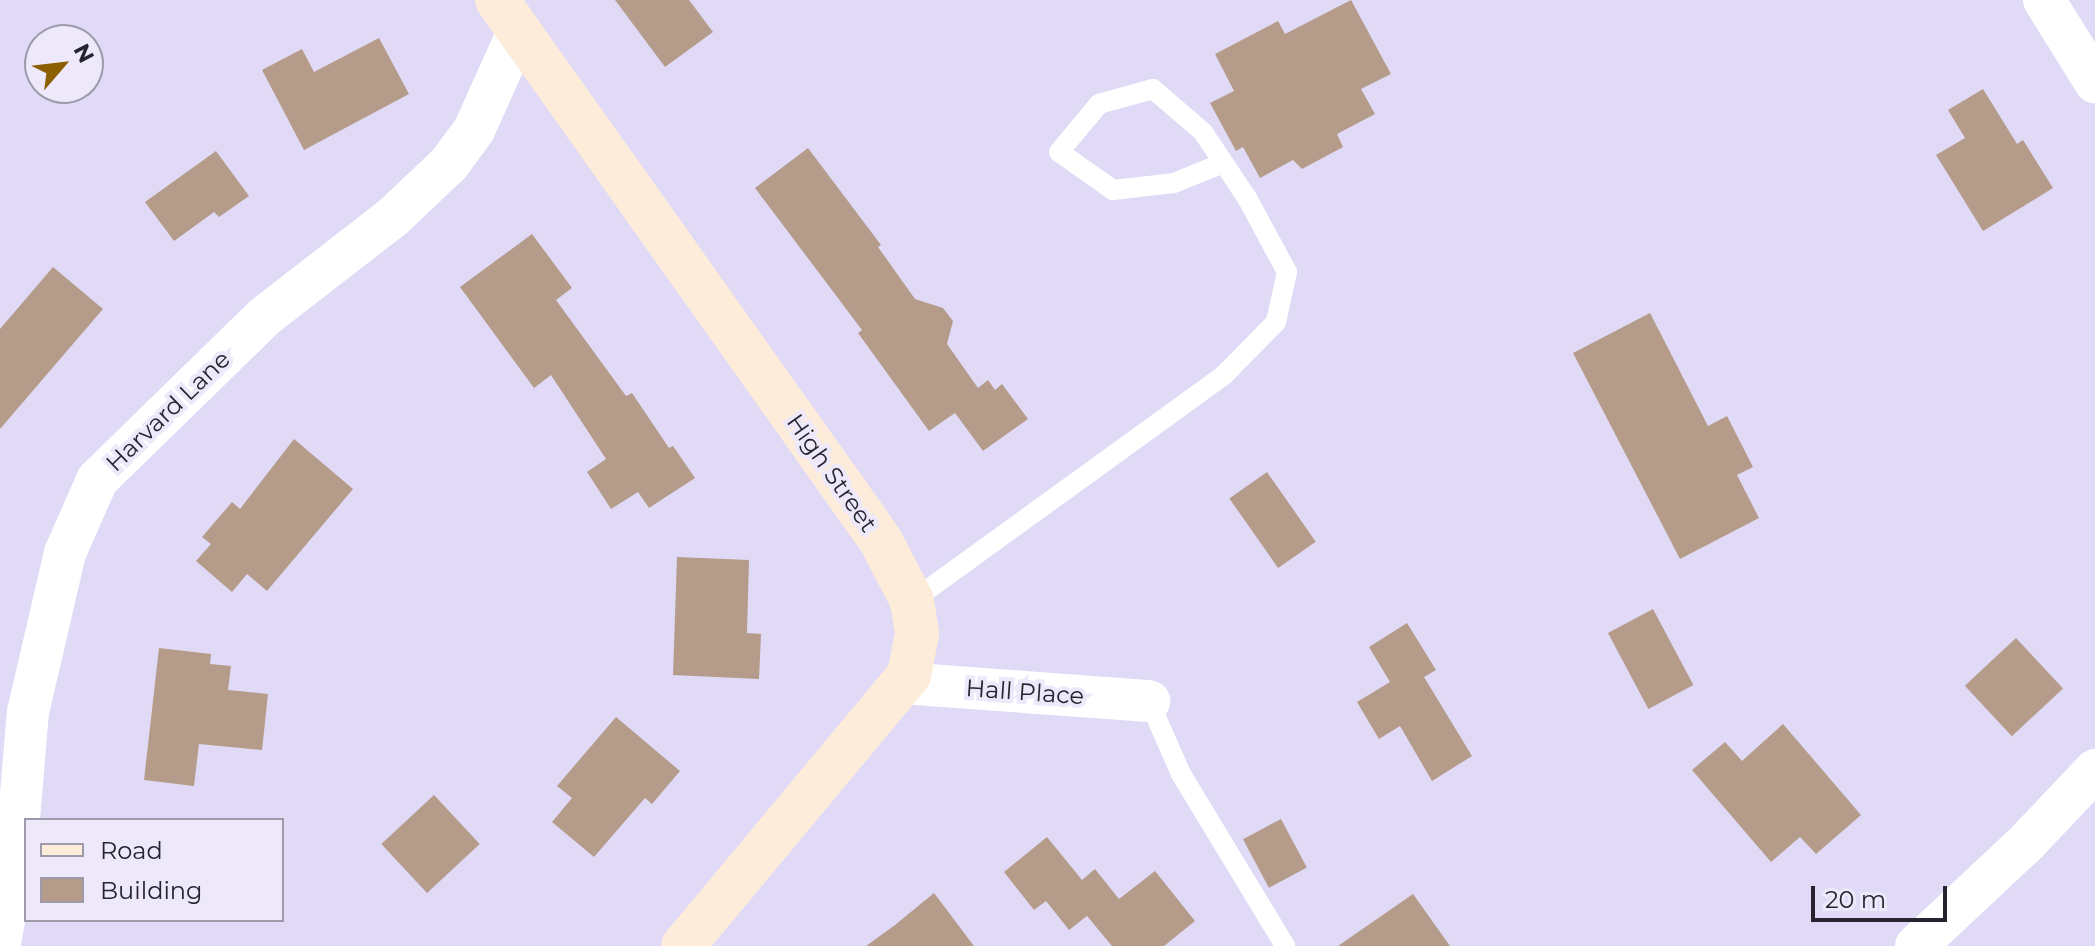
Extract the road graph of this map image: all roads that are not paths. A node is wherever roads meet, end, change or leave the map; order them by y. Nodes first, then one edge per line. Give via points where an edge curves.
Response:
1 (2044, 0) edge
2 (508, 15) edge
3 (2095, 82) edge
4 (1223, 163) junction
5 (912, 601) junction
6 (18, 681) edge
7 (902, 683) junction
8 (1149, 701) joint
9 (2095, 770) edge
10 (0, 943) edge
11 (683, 946) edge
12 (1285, 946) edge
13 (1916, 946) edge

1 - 3 street
2 - 5 street, High Street via 881,541
2 - 6 street, Harvard Lane via 474,130 449,164 393,217 264,317 97,480
4 - 4 lane via 1203,132 1153,89 1099,104 1059,152 1113,190 1174,183
4 - 5 lane via 1287,272 1276,322 1224,375
5 - 7 street, High Street via 917,634 909,675
6 - 10 street, Harvard Lane via 28,712 16,854
7 - 8 street, Hall Place
7 - 11 street, High Street
8 - 12 lane via 1181,774
9 - 13 street

